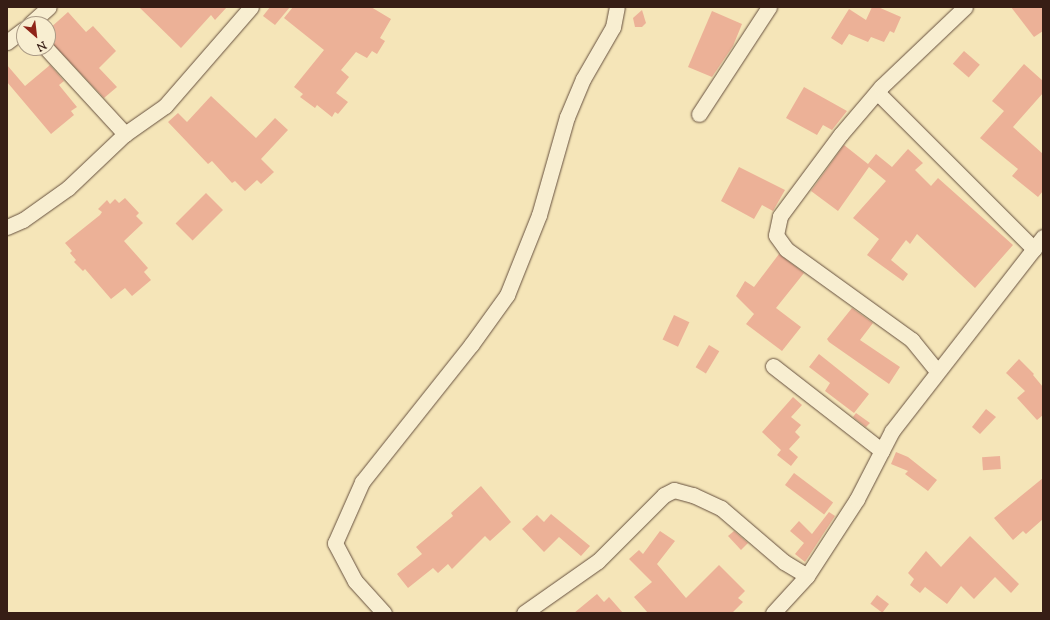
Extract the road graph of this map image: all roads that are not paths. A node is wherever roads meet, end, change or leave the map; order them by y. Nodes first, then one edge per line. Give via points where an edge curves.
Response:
1 (49, 7) edge
2 (251, 7) edge
3 (617, 7) edge
4 (769, 7) edge
5 (965, 7) edge
6 (39, 16) edge
7 (16, 35) edge
8 (7, 42) edge
9 (53, 56) edge
10 (877, 92) junction
11 (699, 114) dead end
12 (125, 134) junction
13 (7, 227) edge
14 (1038, 243) edge
15 (773, 366) dead end
16 (937, 371) junction
17 (882, 451) junction
18 (807, 576) junction
19 (384, 613) edge
20 (524, 613) edge
21 (773, 613) edge

1 - 6 street
2 - 12 street via 165,106
3 - 19 street via 613,27 583,79 567,117 539,215 507,296 362,482 335,543 354,581
4 - 11 street
5 - 10 street via 938,30
7 - 8 street
9 - 12 street
10 - 14 street
10 - 16 street via 841,134 780,216 776,235 786,248 912,340
12 - 13 street via 68,188 23,220
14 - 16 street
15 - 17 street
16 - 17 street via 892,431
17 - 18 street via 857,499
18 - 20 street via 784,562 721,508 693,495 674,490 664,495 598,561
18 - 21 street

